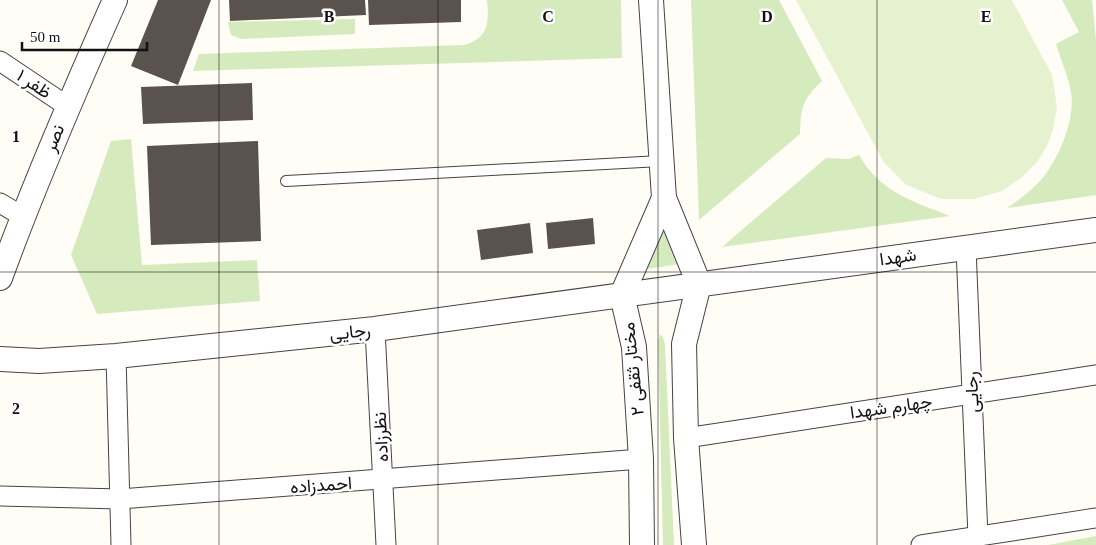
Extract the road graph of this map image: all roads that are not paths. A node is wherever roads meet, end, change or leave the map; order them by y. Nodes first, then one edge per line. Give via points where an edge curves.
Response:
1 (115, 0) edge
2 (652, 0) edge
3 (0, 61) edge
4 (67, 106) junction
5 (661, 160) junction
6 (286, 181) dead end
7 (664, 198) junction
8 (0, 203) edge
9 (22, 216) junction
10 (1096, 230) edge
11 (966, 248) junction
12 (0, 278) edge
13 (699, 284) junction
14 (622, 295) junction
15 (375, 329) junction
16 (116, 356) junction
17 (0, 359) edge
18 (1096, 376) edge
19 (972, 395) junction
20 (686, 438) junction
21 (641, 459) junction
22 (383, 480) junction
23 (0, 496) edge
24 (120, 499) junction
25 (1096, 518) edge
26 (978, 537) junction
27 (121, 545) edge
28 (386, 545) edge
29 (642, 545) edge
30 (694, 545) edge
31 (921, 545) edge

1 - 4 street, نصر
2 - 5 street
3 - 4 street, ظفر ۱
4 - 9 street, نصر
5 - 6 lane
5 - 7 street
7 - 13 street
7 - 14 street
8 - 9 street
9 - 12 street, نصر
10 - 11 street, شهدا
11 - 13 street, شهدا
11 - 19 street, رجایی
13 - 14 street, رجایی
13 - 20 street via 684,344
14 - 15 street, رجایی
14 - 21 street, مختار ثقفی ۲ via 634,347
15 - 16 street, رجایی
15 - 22 street, نظرزاده
16 - 17 street, رجایی via 39,361
16 - 24 street
18 - 19 street, چهارم شهدا
19 - 20 street, چهارم شهدا
19 - 26 street, رجایی
20 - 30 street
21 - 22 street, احمدزاده
21 - 29 street, مختار ثقفی ۲
22 - 24 street, احمدزاده
22 - 28 street, نظرزاده
23 - 24 street, احمدزاده
24 - 27 street
25 - 26 street
26 - 31 street

